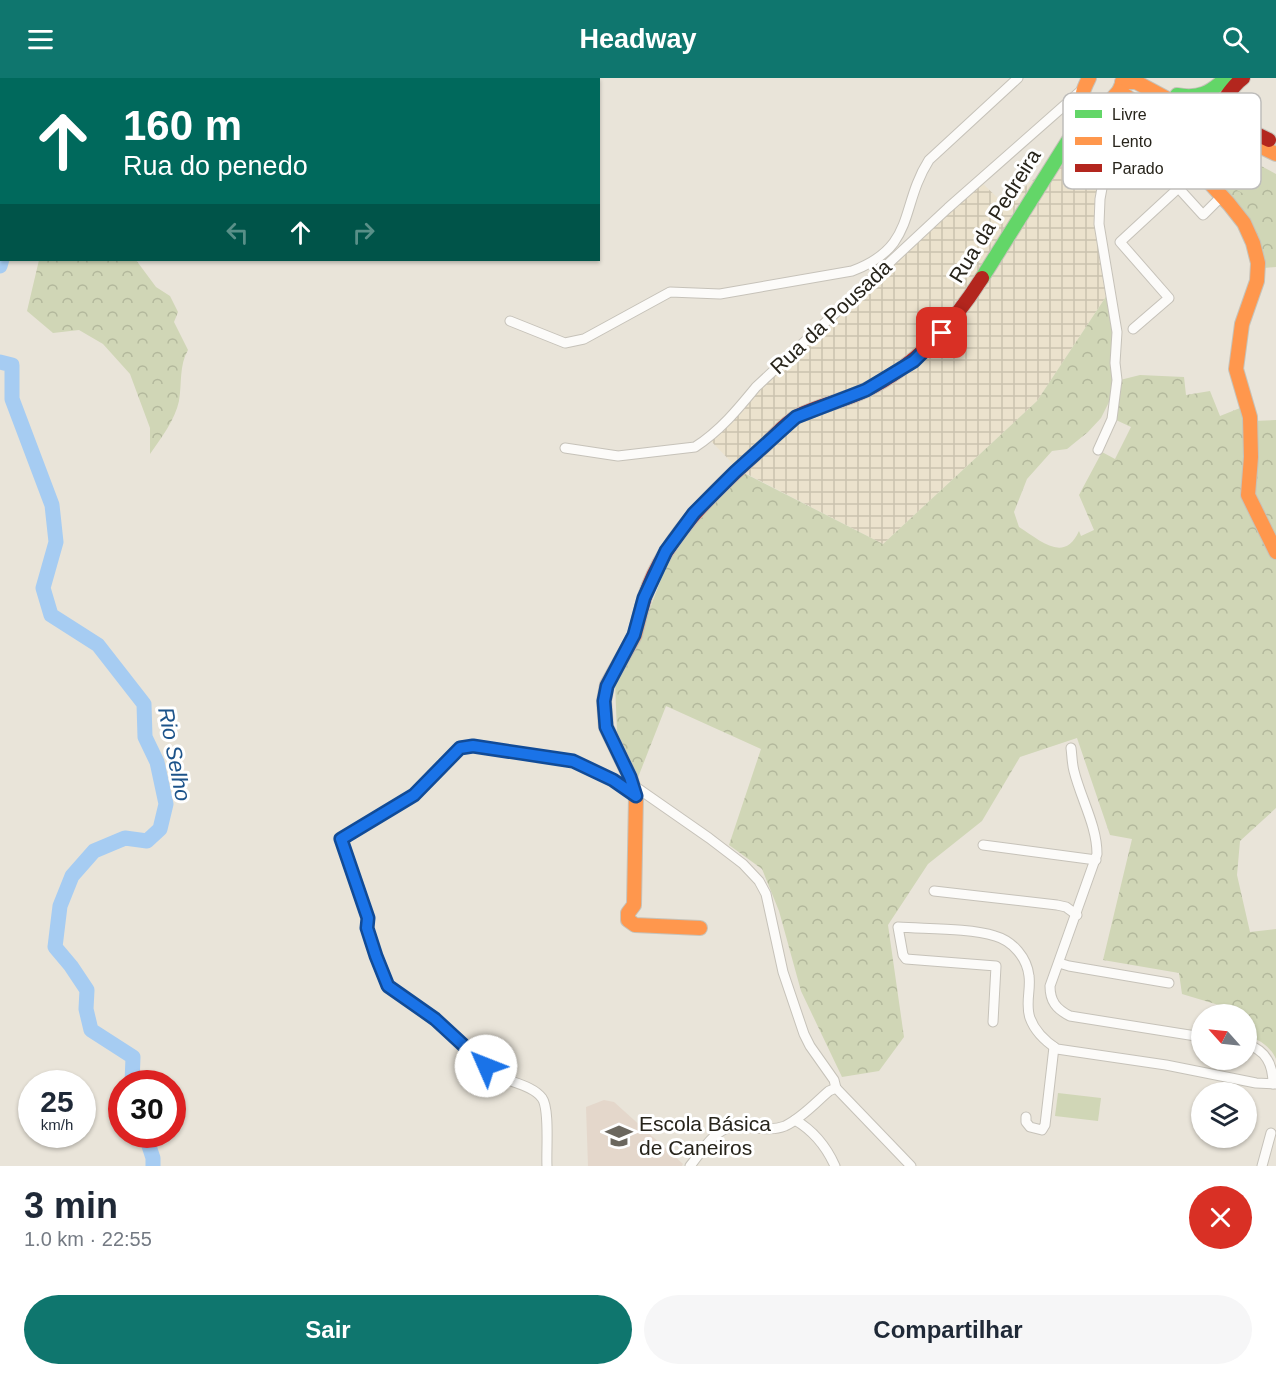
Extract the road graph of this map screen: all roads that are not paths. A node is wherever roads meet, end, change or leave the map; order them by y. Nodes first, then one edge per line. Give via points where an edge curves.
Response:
1 (1018, 78) edge
2 (1137, 78) edge
3 (1226, 78) edge
4 (1243, 78) edge
5 (1121, 84) edge
6 (1091, 93) edge
7 (1162, 93) edge
8 (1165, 93) edge
9 (1210, 93) edge
10 (1219, 93) edge
11 (1228, 93) edge
12 (1063, 105) edge
13 (1261, 137) edge
14 (1276, 144) edge
15 (1261, 147) edge
16 (1063, 149) edge
17 (1276, 154) edge
18 (1103, 189) edge
19 (1178, 189) joint
20 (1216, 189) edge
21 (1222, 196) junction
22 (510, 321) dead end
23 (1133, 329) dead end
24 (565, 448) dead end
25 (1098, 450) dead end
26 (1276, 552) edge
27 (1071, 748) dead end
28 (634, 790) junction
29 (983, 845) dead end
30 (1096, 860) junction
31 (934, 891) dead end
32 (1077, 915) junction
33 (700, 928) dead end
34 (1059, 963) junction
35 (1169, 983) dead end
36 (993, 1022) dead end
37 (1191, 1035) edge
38 (1053, 1047) junction
39 (1257, 1048) edge
40 (1275, 1084) edge
41 (836, 1088) junction
42 (1026, 1117) dead end
43 (795, 1120) junction
44 (1271, 1133) dead end
45 (547, 1166) edge
46 (690, 1166) edge
47 (835, 1166) edge
48 (911, 1166) edge
49 (1262, 1166) edge

1 - 22 street via 929,160 898,238 872,264 720,294 670,292 584,339 565,343
2 - 8 main road
3 - 9 main road
3 - 10 main road
4 - 11 main road
5 - 6 main road
5 - 7 main road via 1136,82
12 - 24 street, Rua da Pousada via 756,387 705,441 695,447 618,456
13 - 14 main road
15 - 17 main road
16 - 28 main road, Rua da Pedreira via 970,297 942,333 914,361 866,390 796,417 694,513 666,551 604,701 606,727
18 - 25 street via 1099,224 1117,333 1117,380 1112,419
19 - 21 street via 1203,215
19 - 23 street via 1120,242 1169,298
20 - 21 main road
21 - 26 main road via 1244,223 1258,263 1257,281 1242,324 1236,369 1250,417 1248,495
27 - 30 street via 1097,844
28 - 33 main road, Rua da Pedreira via 634,905 628,920 634,924
28 - 41 street via 735,857 759,881 766,894 783,972 804,1034
28 - 45 street via 573,761 473,746 460,748 414,795 341,839 388,986 435,1019 486,1066 542,1098 546,1108
29 - 30 street
30 - 32 street
31 - 32 street via 1057,905
32 - 34 street
34 - 35 street
34 - 37 street via 1050,995 1054,1005 1070,1016
36 - 38 street via 996,966 906,959 898,927 983,933 1010,943 1021,954 1029,976 1030,1018
38 - 40 street
38 - 42 street via 1045,1125 1042,1130 1030,1127
39 - 40 street via 1269,1061
41 - 43 street
41 - 48 street
43 - 46 street via 773,1129 725,1129
43 - 47 street via 811,1129
44 - 49 street

